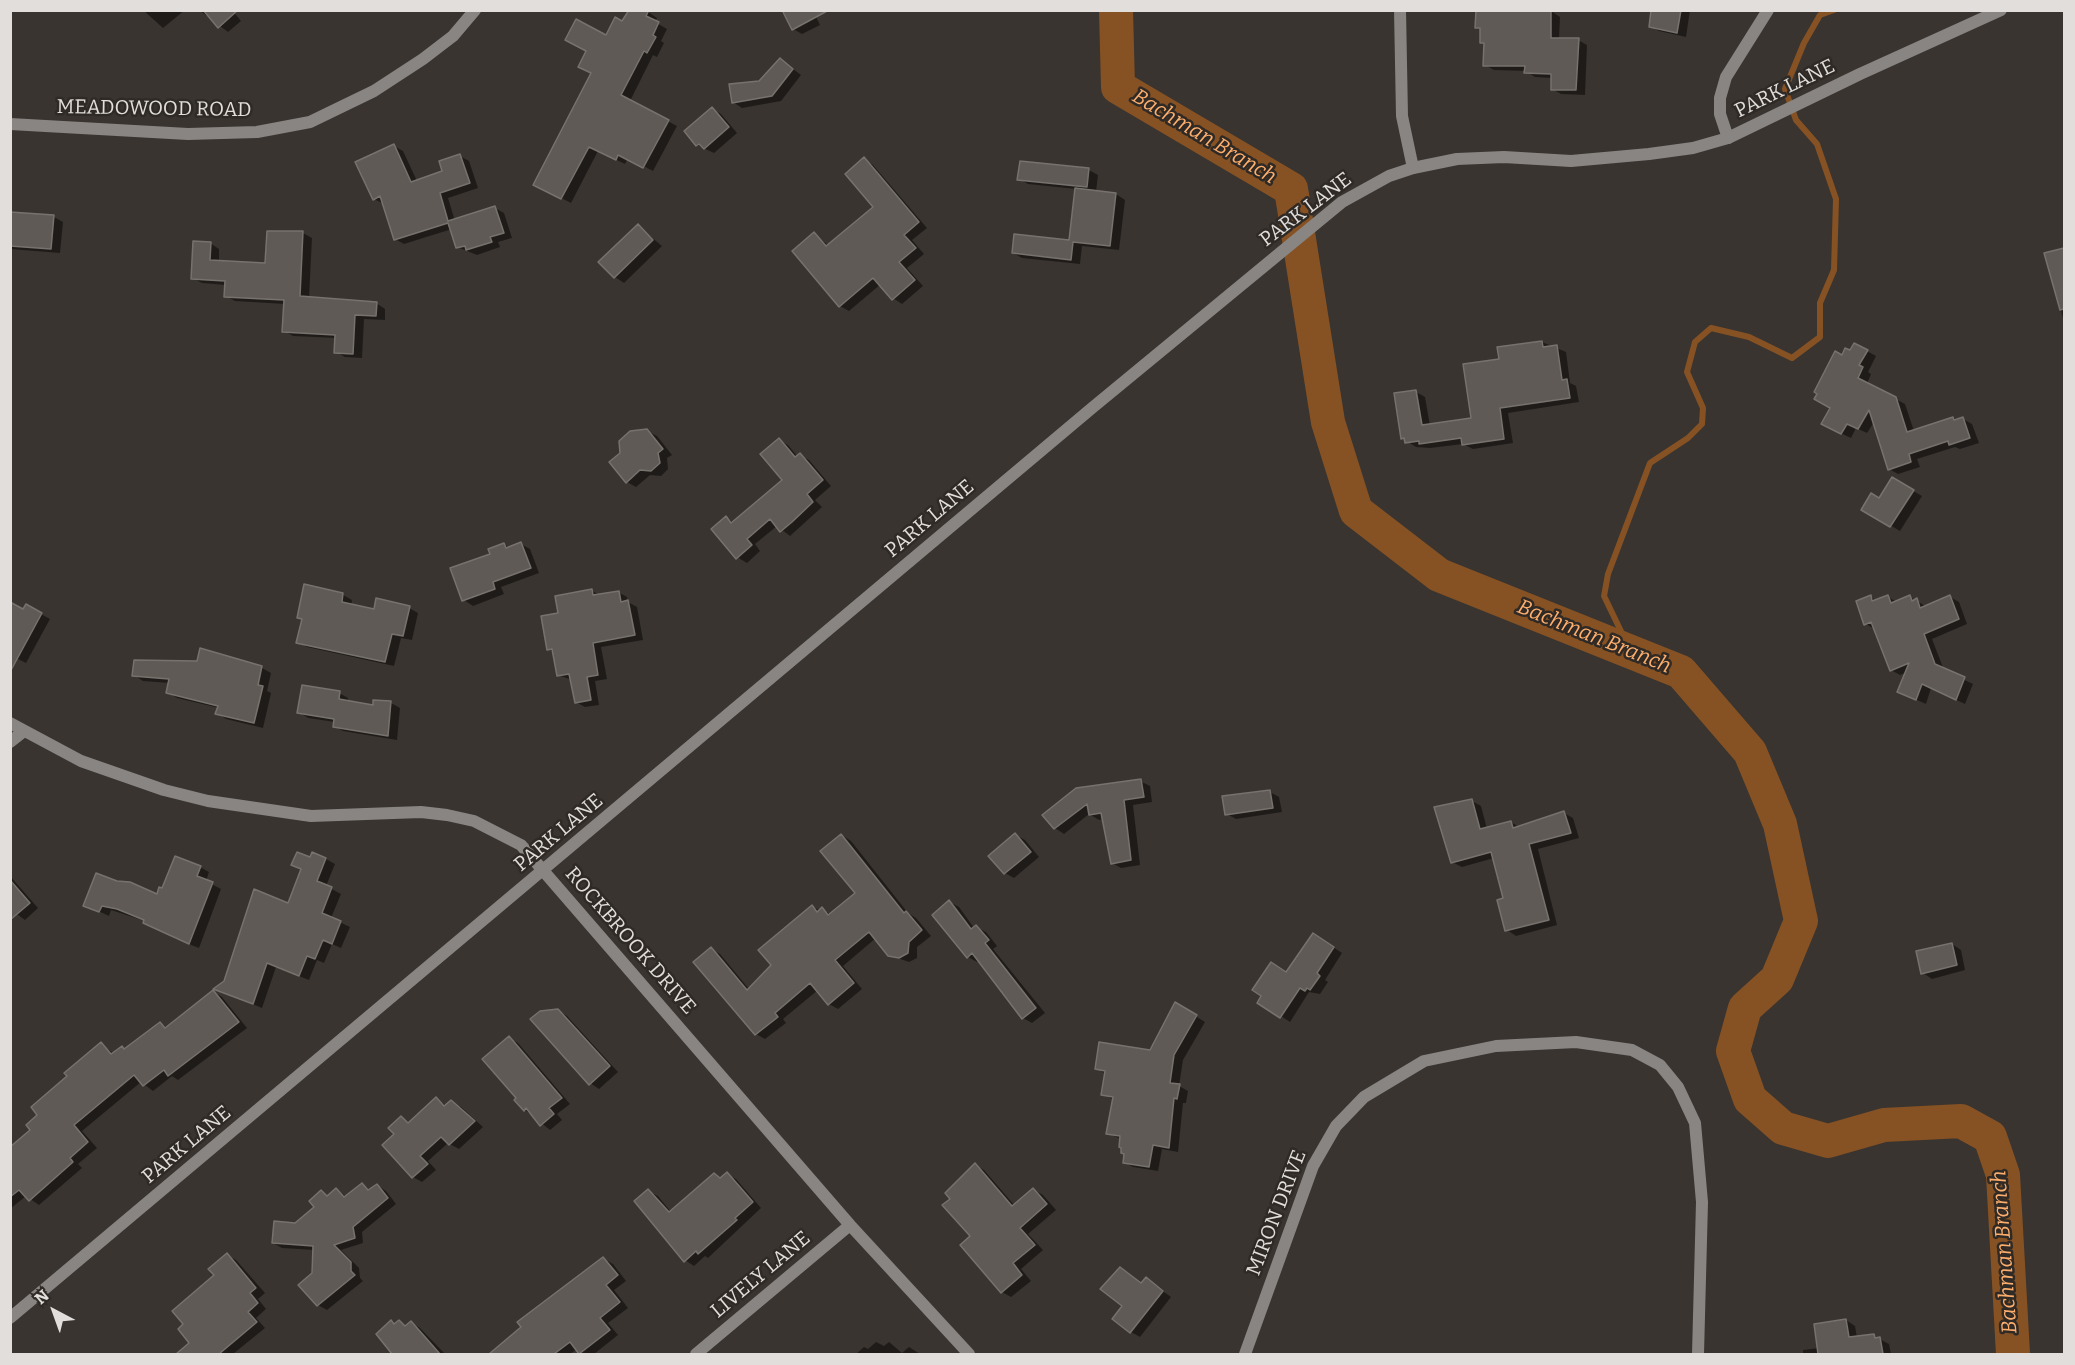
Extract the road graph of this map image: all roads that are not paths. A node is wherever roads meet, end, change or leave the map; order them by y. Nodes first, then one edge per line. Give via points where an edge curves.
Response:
1 (475, 10) edge
2 (1400, 10) edge
3 (1768, 10) edge
4 (2001, 10) edge
5 (10, 124) edge
6 (1728, 138) junction
7 (1413, 168) junction
8 (10, 723) edge
9 (24, 731) junction
10 (10, 742) edge
11 (544, 871) junction
12 (850, 1225) junction
13 (10, 1318) edge
14 (696, 1354) edge
15 (969, 1354) edge
16 (1245, 1354) edge
17 (1698, 1354) edge

1 - 5 street, MEADOWOOD ROAD via 453,36 423,60 374,91 310,122 257,132 188,134
2 - 7 street via 1402,116
3 - 6 street via 1726,77 1720,114
4 - 6 street, PARK LANE
6 - 7 street, PARK LANE via 1649,154 1571,161 1456,159
7 - 11 street, PARK LANE via 1368,187 1318,220
8 - 9 street, ROCKBROOK DRIVE
9 - 10 street
9 - 11 street, ROCKBROOK DRIVE via 81,761 208,801 311,816 421,812 474,821 521,845
11 - 12 street, ROCKBROOK DRIVE
11 - 13 street, PARK LANE
12 - 14 street, LIVELY LANE
12 - 15 street, ROCKBROOK DRIVE
16 - 17 street, MIRON DRIVE via 1313,1167 1336,1126 1364,1097 1424,1061 1496,1046 1576,1042 1632,1050 1660,1065 1678,1087 1695,1123 1702,1202

